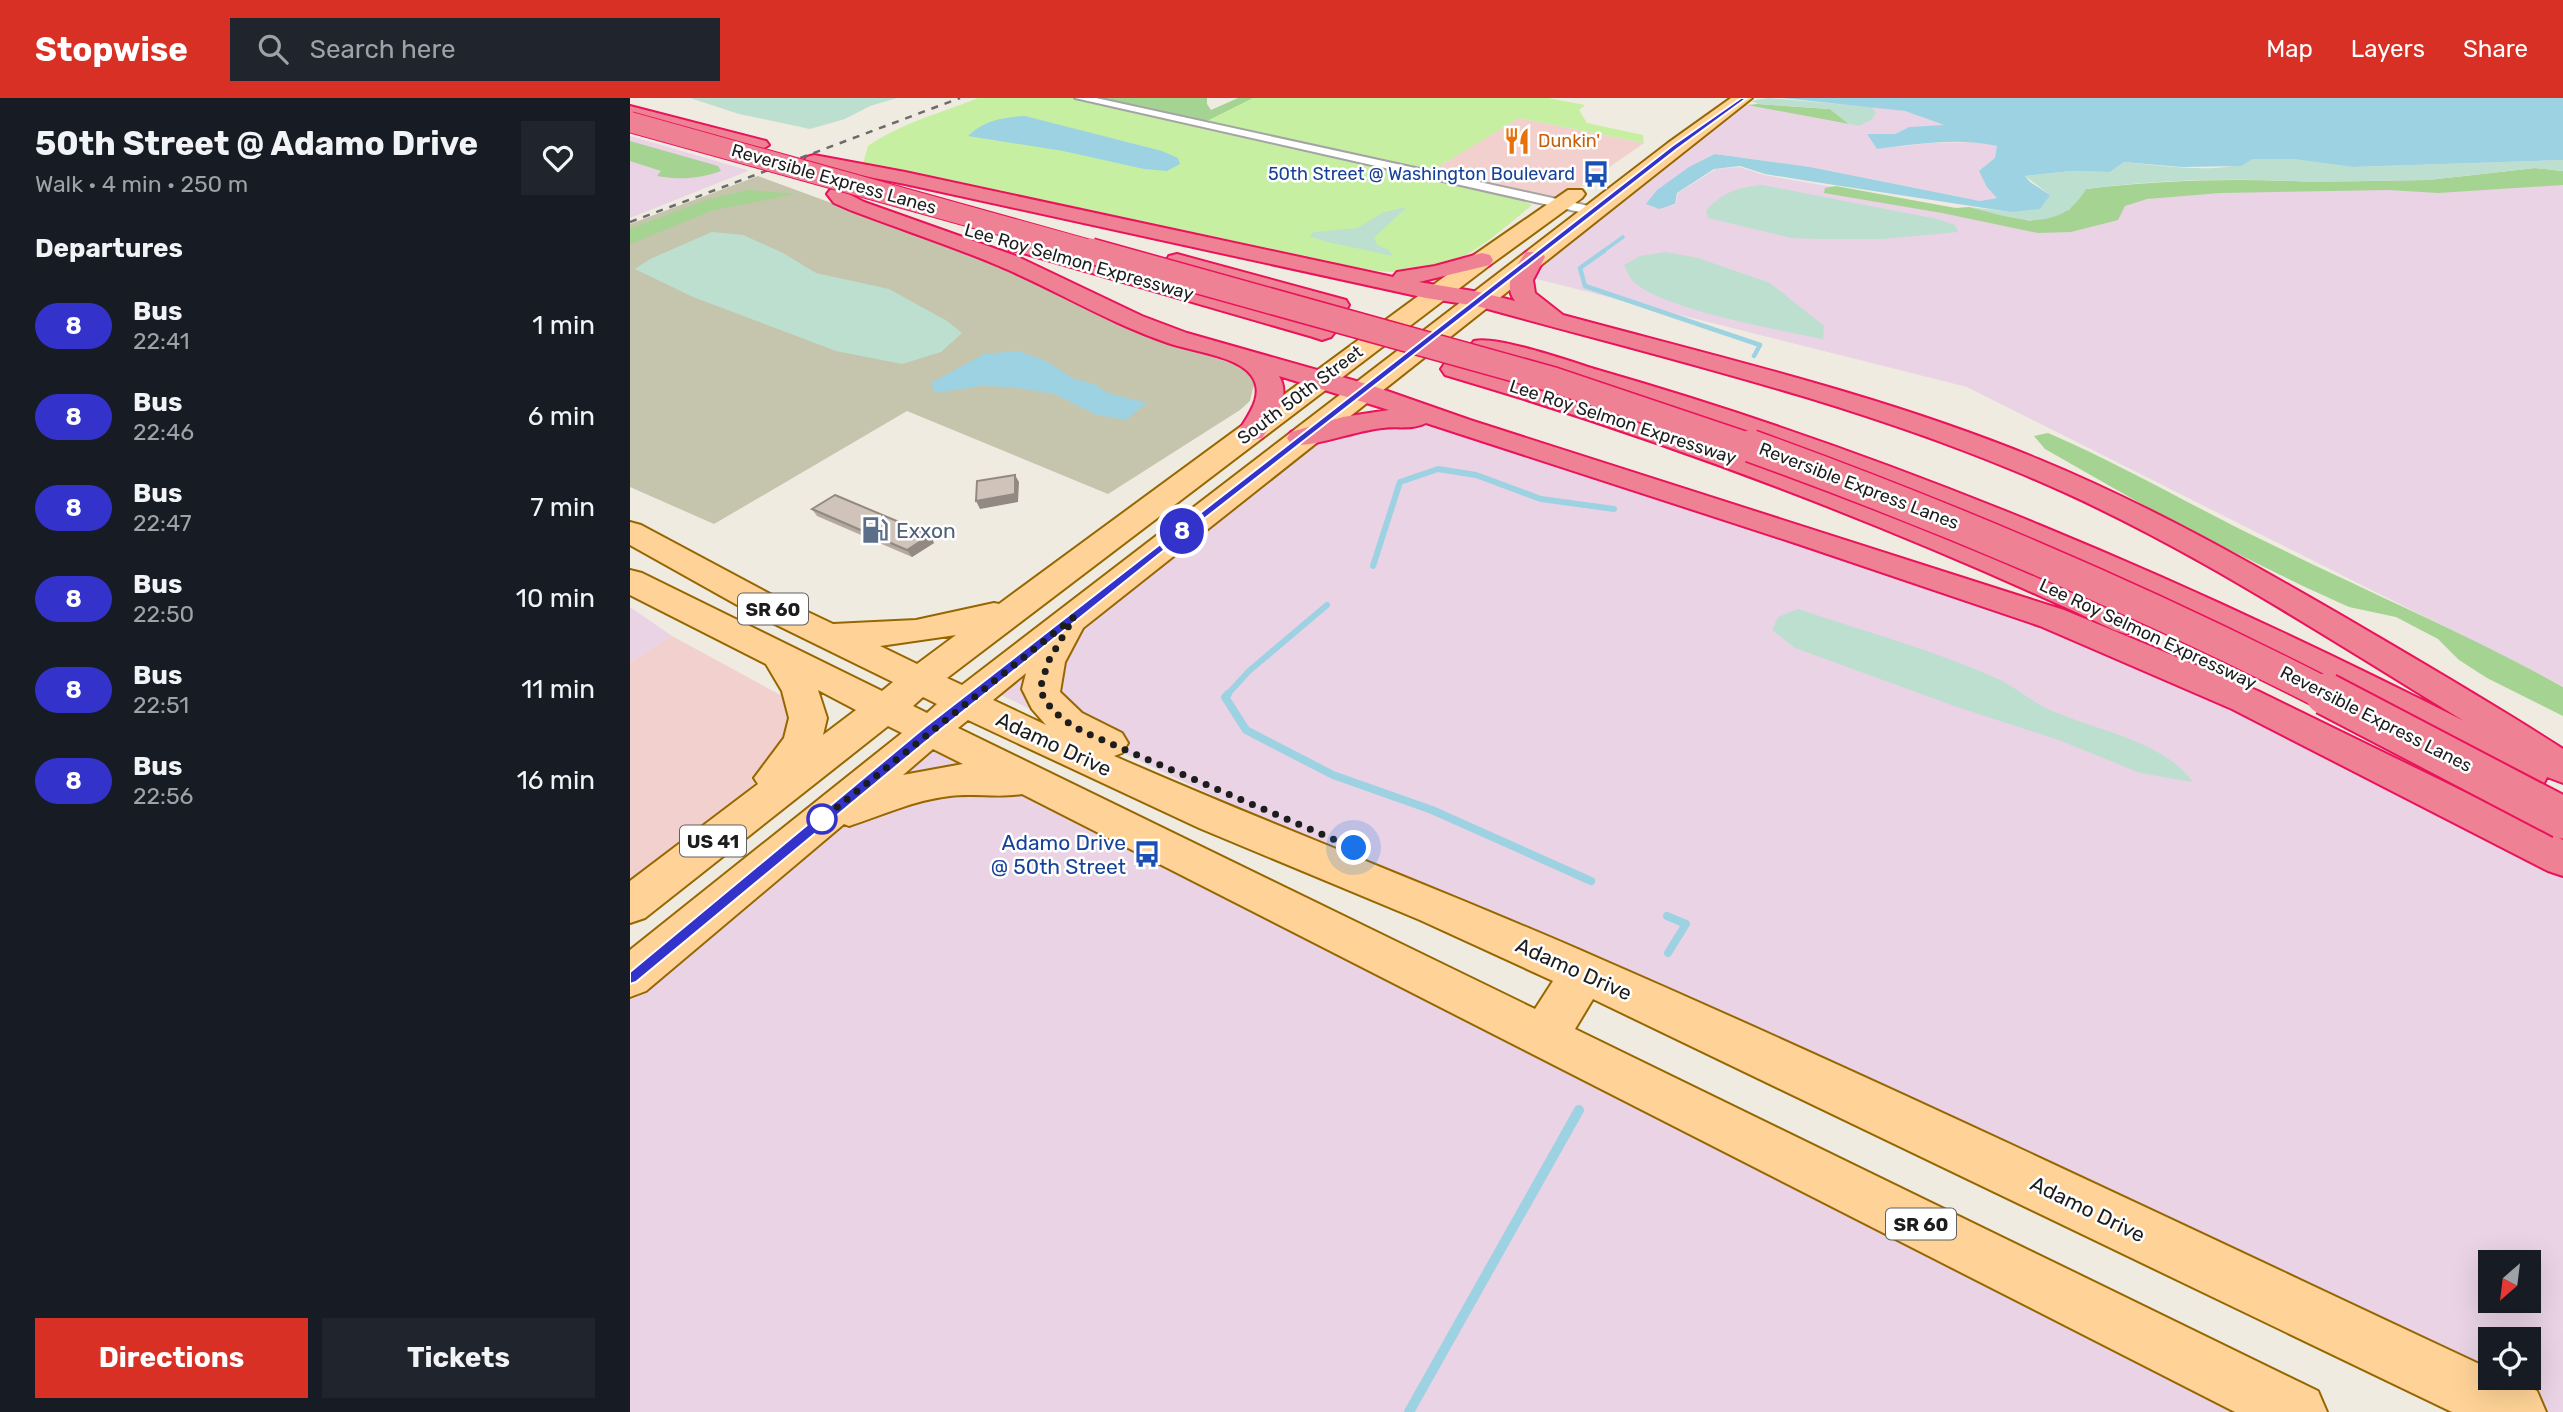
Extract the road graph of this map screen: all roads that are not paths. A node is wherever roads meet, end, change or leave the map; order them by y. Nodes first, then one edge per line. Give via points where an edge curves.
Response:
1 (1081, 98) edge
2 (1743, 98) edge
3 (1723, 105) edge
4 (630, 111) edge
5 (630, 122) edge
6 (630, 133) edge
7 (828, 164) junction
8 (1615, 169) dead end
9 (1593, 182) dead end
10 (837, 194) junction
11 (1561, 203) junction
12 (1593, 211) junction
13 (1534, 257) junction
14 (1482, 260) junction
15 (1339, 270) junction
16 (1438, 293) junction
17 (1479, 299) junction
18 (1564, 320) junction
19 (1254, 362) junction
20 (1321, 380) junction
21 (1360, 391) junction
22 (1460, 426) junction
23 (1252, 432) junction
24 (1301, 438) junction
25 (630, 532) edge
26 (630, 581) edge
27 (1016, 608) junction
28 (1074, 617) junction
29 (824, 635) junction
30 (779, 656) junction
31 (919, 681) junction
32 (965, 702) junction
33 (884, 708) junction
34 (930, 730) junction
35 (2563, 768) edge
36 (1031, 781) junction
37 (2563, 790) edge
38 (2563, 818) edge
39 (815, 825) junction
40 (729, 828) junction
41 (2563, 849) edge
42 (2563, 859) edge
43 (630, 905) edge
44 (1438, 909) junction
45 (1584, 973) junction
46 (630, 977) edge
47 (1544, 1036) junction
48 (2297, 1412) edge
49 (2516, 1412) edge

1 - 11 street
2 - 3 main road, South 50th Street / US 41
3 - 8 main road, South 50th Street / US 41
3 - 12 main road, South 50th Street / US 41
4 - 7 highway, Lee Roy Selmon Expressway
5 - 38 highway, Reversible Express Lanes, bridge via 1554,380 1775,453 1935,514 2178,621
6 - 10 highway, Lee Roy Selmon Expressway
7 - 15 highway
7 - 37 highway, Lee Roy Selmon Expressway via 1608,381 1873,470 1993,517 2228,621
9 - 11 main road, South 50th Street / US 41
10 - 19 highway via 857,206 1008,261 1145,326
10 - 41 highway, Lee Roy Selmon Expressway via 1454,369 1729,455 1968,550 2253,683
11 - 12 street
11 - 14 main road, South 50th Street / US 41
12 - 13 main road, South 50th Street / US 41
13 - 17 main road, South 50th Street / US 41
13 - 18 highway via 1521,280 1522,296
14 - 15 highway via 1410,276
14 - 16 main road, South 50th Street / US 41
15 - 16 highway
16 - 17 highway
16 - 20 main road, South 50th Street / US 41
17 - 18 highway
17 - 21 main road, South 50th Street / US 41
18 - 35 highway via 1887,413 2072,485 2246,573
19 - 20 highway
19 - 23 highway via 1270,380 1271,392
20 - 21 highway
20 - 23 main road, South 50th Street / US 41
21 - 22 highway
21 - 24 main road, South 50th Street / US 41
22 - 24 highway via 1386,418
22 - 42 highway via 2052,618 2245,700
23 - 27 main road, South 50th Street / US 41
24 - 28 main road, South 50th Street / US 41
25 - 29 main road, Adamo Drive / SR 60
26 - 30 main road, Adamo Drive / SR 60
27 - 29 main road via 929,631
27 - 31 main road, South 50th Street / US 41
28 - 32 main road, South 50th Street / US 41
28 - 44 main road via 1048,662 1040,689 1061,718 1086,733 1403,868
29 - 31 main road, Adamo Drive / SR 60
30 - 33 main road, Adamo Drive / SR 60
30 - 40 main road via 804,696 810,712 808,727 793,756
31 - 32 main road, Adamo Drive / SR 60
31 - 33 main road, South 50th Street / US 41
32 - 34 main road, South 50th Street / US 41
32 - 44 main road, Adamo Drive / SR 60 via 1213,817
33 - 34 main road, Adamo Drive / SR 60
33 - 40 main road, US 41
34 - 36 main road, Adamo Drive / SR 60
34 - 39 main road, US 41
36 - 39 main road via 939,780 883,795
36 - 47 main road, Adamo Drive / SR 60
39 - 46 main road, US 41
40 - 43 main road, US 41
44 - 45 main road, Adamo Drive / SR 60
45 - 47 main road
45 - 49 main road, Adamo Drive / SR 60
47 - 48 main road, Adamo Drive / SR 60

